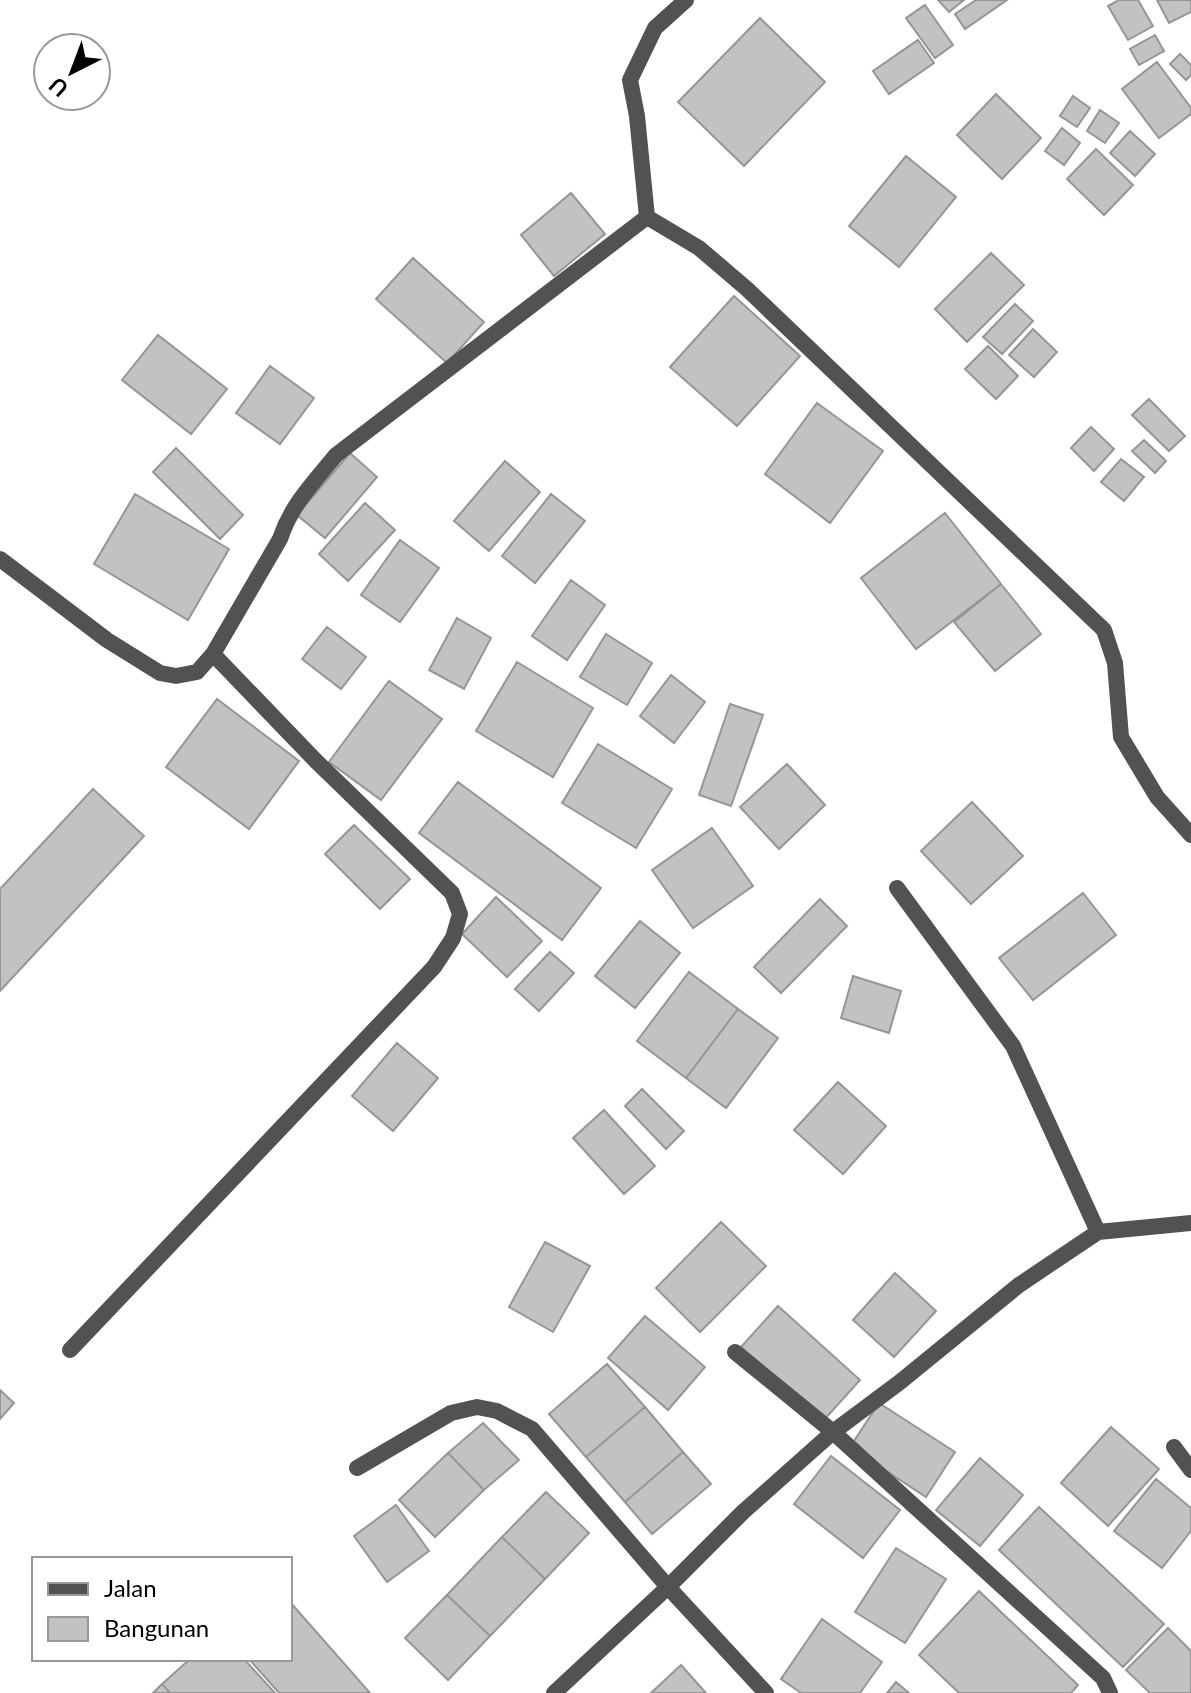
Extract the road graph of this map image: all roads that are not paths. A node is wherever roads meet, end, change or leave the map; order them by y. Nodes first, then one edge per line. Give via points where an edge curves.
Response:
1 (686, 0) edge
2 (647, 217) junction
3 (0, 559) edge
4 (213, 654) junction
5 (1191, 835) edge
6 (897, 888) dead end
7 (1191, 1223) edge
8 (1098, 1232) junction
9 (70, 1350) dead end
10 (735, 1352) dead end
11 (833, 1432) junction
12 (1174, 1447) dead end
13 (357, 1468) dead end
14 (1191, 1470) edge
15 (668, 1587) junction
16 (554, 1693) edge
17 (766, 1693) edge
18 (1110, 1693) edge

1 - 2 street via 655,28 630,80
2 - 4 street via 336,455 296,503
2 - 5 street via 699,248 747,289 1104,630 1115,663 1121,737 1157,797
3 - 4 street via 160,673 197,672
4 - 9 street via 452,893 460,914 453,938 434,967
6 - 8 street via 1013,1046
7 - 8 street
8 - 11 street via 1019,1285
10 - 11 street
11 - 15 street
11 - 18 street via 1103,1678
12 - 14 street
13 - 15 street via 451,1413 477,1407 497,1411 532,1429
15 - 16 street
15 - 17 street

